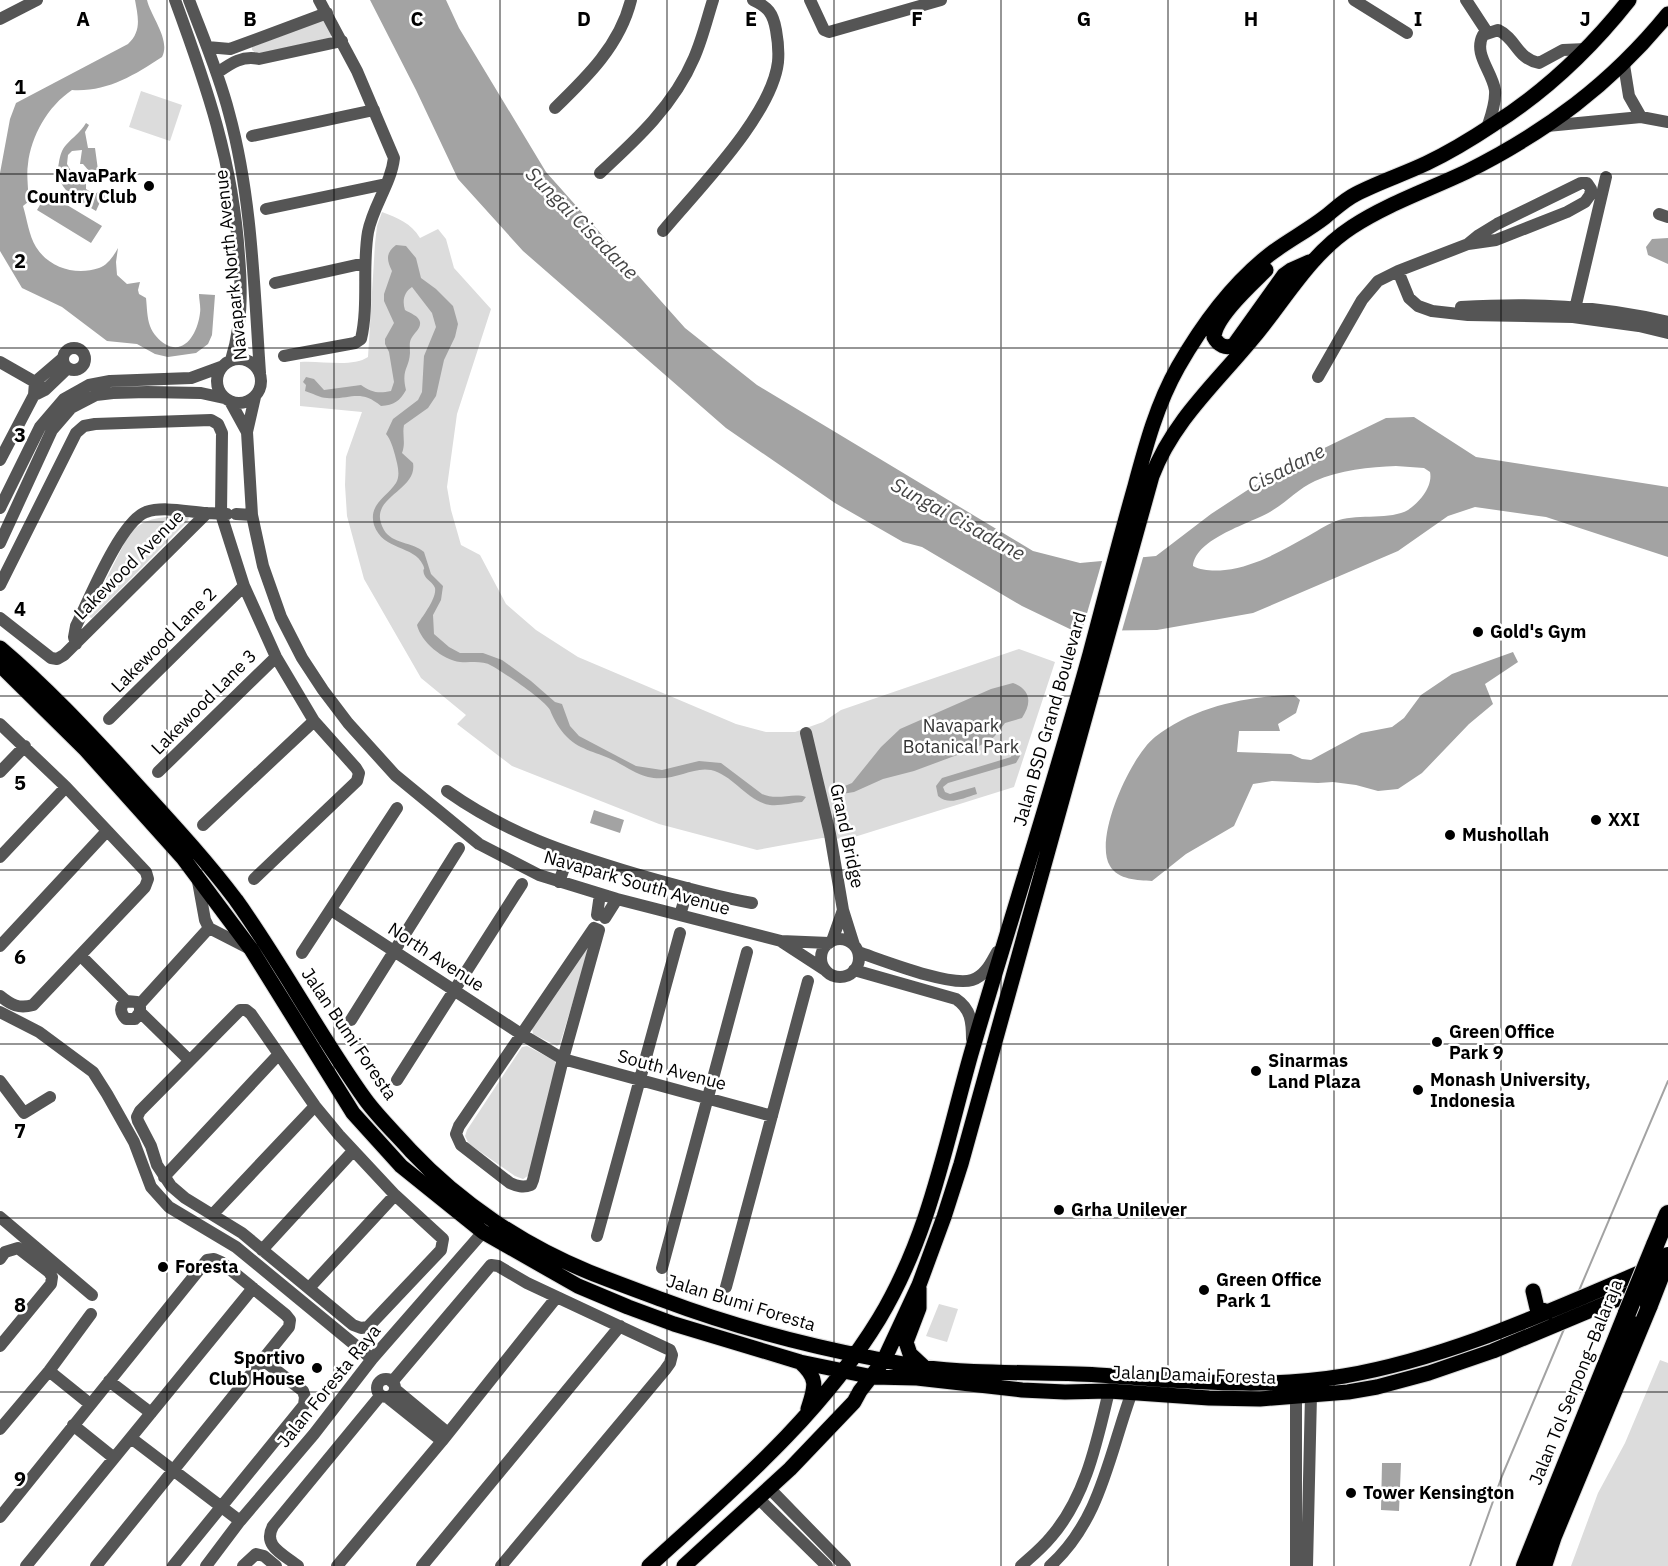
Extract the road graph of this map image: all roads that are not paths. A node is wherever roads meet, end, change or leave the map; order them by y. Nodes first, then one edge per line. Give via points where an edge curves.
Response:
1 (15, 0) edge
2 (38, 0) edge
3 (175, 0) edge
4 (189, 0) edge
5 (319, 0) edge
6 (631, 0) edge
7 (713, 0) edge
8 (753, 0) edge
9 (810, 0) edge
10 (941, 0) edge
11 (1354, 0) edge
12 (1466, 0) edge
13 (1629, 0) edge
14 (13, 13) junction
15 (327, 13) junction
16 (1666, 16) edge
17 (0, 19) edge
18 (1487, 32) junction
19 (1407, 33) dead end
20 (342, 40) junction
21 (244, 43) junction
22 (207, 47) junction
23 (1586, 49) junction
24 (250, 57) junction
25 (1624, 65) junction
26 (217, 73) junction
27 (555, 108) dead end
28 (374, 110) junction
29 (1641, 117) junction
30 (1668, 122) edge
31 (1547, 126) junction
32 (1487, 128) junction
33 (252, 136) dead end
34 (231, 153) junction
35 (600, 173) dead end
36 (1606, 177) dead end
37 (386, 184) junction
38 (266, 209) dead end
39 (1325, 217) junction
40 (663, 231) dead end
41 (1468, 244) junction
42 (1312, 261) junction
43 (365, 263) junction
44 (1398, 271) junction
45 (275, 283) dead end
46 (1574, 311) junction
47 (1668, 322) edge
48 (1668, 333) edge
49 (284, 356) dead end
50 (0, 362) edge
51 (226, 364) junction
52 (70, 365) junction
53 (261, 373) junction
54 (1318, 377) dead end
55 (34, 382) junction
56 (86, 387) junction
57 (39, 393) junction
58 (255, 397) junction
59 (227, 400) junction
60 (247, 432) junction
61 (0, 460) edge
62 (0, 508) edge
63 (1135, 510) junction
64 (207, 513) junction
65 (228, 514) junction
66 (252, 515) junction
67 (5, 522) edge
68 (0, 543) edge
69 (0, 585) edge
70 (244, 586) junction
71 (0, 618) edge
72 (76, 644) junction
73 (0, 648) edge
74 (276, 657) junction
75 (0, 666) edge
76 (109, 720) dead end
77 (314, 721) junction
78 (0, 723) edge
79 (806, 734) dead end
80 (90, 745) junction
81 (25, 746) junction
82 (0, 772) edge
83 (159, 772) dead end
84 (66, 787) junction
85 (447, 791) dead end
86 (397, 808) dead end
87 (1052, 809) junction
88 (203, 825) dead end
89 (107, 831) junction
90 (459, 848) dead end
91 (569, 854) junction
92 (0, 856) edge
93 (196, 874) junction
94 (254, 879) dead end
95 (559, 882) junction
96 (522, 884) dead end
97 (688, 888) junction
98 (600, 894) junction
99 (617, 899) junction
100 (752, 903) dead end
101 (331, 910) junction
102 (843, 910) junction
103 (680, 915) junction
104 (1012, 918) junction
105 (209, 928) junction
106 (680, 933) dead end
107 (781, 941) junction
108 (831, 942) junction
109 (0, 946) edge
110 (251, 949) junction
111 (856, 949) junction
112 (394, 952) junction
113 (747, 952) dead end
114 (302, 953) dead end
115 (81, 956) junction
116 (900, 966) junction
117 (854, 970) junction
118 (828, 971) junction
119 (928, 974) junction
120 (808, 981) dead end
121 (896, 982) junction
122 (924, 990) junction
123 (453, 991) junction
124 (0, 996) edge
125 (126, 1001) junction
126 (140, 1009) junction
127 (0, 1012) edge
128 (351, 1020) dead end
129 (521, 1034) junction
130 (279, 1054) junction
131 (563, 1059) junction
132 (189, 1060) junction
133 (969, 1061) junction
134 (397, 1080) dead end
135 (641, 1080) junction
136 (0, 1081) edge
137 (50, 1097) dead end
138 (707, 1098) junction
139 (368, 1102) junction
140 (315, 1106) junction
141 (353, 1113) junction
142 (772, 1116) junction
143 (353, 1151) junction
144 (164, 1177) junction
145 (395, 1196) junction
146 (213, 1214) junction
147 (1668, 1214) edge
148 (0, 1217) edge
149 (11, 1227) junction
150 (483, 1232) junction
151 (0, 1235) edge
152 (597, 1236) dead end
153 (262, 1250) junction
154 (1662, 1251) edge
155 (0, 1259) edge
156 (1668, 1262) edge
157 (662, 1268) dead end
158 (1668, 1277) edge
159 (919, 1285) junction
160 (726, 1287) dead end
161 (253, 1288) junction
162 (309, 1288) junction
163 (1533, 1291) dead end
164 (92, 1295) dead end
165 (556, 1298) junction
166 (1548, 1312) junction
167 (91, 1314) dead end
168 (620, 1326) junction
169 (0, 1346) edge
170 (855, 1355) junction
171 (372, 1359) junction
172 (263, 1360) junction
173 (884, 1360) junction
174 (800, 1362) junction
175 (925, 1368) junction
176 (49, 1371) junction
177 (363, 1372) junction
178 (843, 1372) junction
179 (873, 1377) junction
180 (109, 1381) junction
181 (389, 1391) junction
182 (1109, 1391) junction
183 (1132, 1392) junction
184 (1311, 1395) junction
185 (1296, 1397) junction
186 (90, 1404) junction
187 (151, 1413) junction
188 (805, 1417) junction
189 (73, 1425) junction
190 (0, 1429) edge
191 (445, 1437) junction
192 (131, 1438) junction
193 (1304, 1447) junction
194 (1111, 1456) junction
195 (114, 1458) junction
196 (1087, 1468) junction
197 (173, 1469) junction
198 (764, 1494) junction
199 (223, 1506) junction
200 (800, 1517) junction
201 (0, 1518) edge
202 (240, 1521) junction
203 (790, 1528) junction
204 (26, 1566) edge
205 (96, 1566) edge
206 (173, 1566) edge
207 (206, 1566) edge
208 (243, 1566) edge
209 (276, 1566) edge
210 (298, 1566) edge
211 (337, 1566) edge
212 (422, 1566) edge
213 (501, 1566) edge
214 (649, 1566) edge
215 (684, 1566) edge
216 (827, 1566) edge
217 (845, 1566) edge
218 (1021, 1566) edge
219 (1050, 1566) edge
220 (1296, 1566) edge
221 (1307, 1566) edge
222 (1525, 1566) edge
223 (1543, 1566) edge

1 - 14 street
2 - 14 street
3 - 34 street, Navapark North Avenue
4 - 22 street
5 - 15 street
6 - 27 street via 599,63
7 - 35 street via 694,58 676,92 650,125
8 - 40 street via 771,10 774,21 779,45 771,84 761,108 734,147
9 - 10 street via 824,30 830,32
11 - 19 street
12 - 18 street
13 - 23 main road, Jalan BSD Grand Boulevard
14 - 17 street
15 - 20 street
15 - 21 street
16 - 25 main road, Jalan BSD Grand Boulevard
18 - 23 street via 1498,30 1507,34 1520,54 1539,63 1563,50
18 - 32 street via 1479,43 1495,92
20 - 24 street via 259,59
20 - 28 street
21 - 22 street via 230,49
21 - 24 street
22 - 26 street
23 - 32 main road, Jalan BSD Grand Boulevard via 1540,91
24 - 26 street via 234,61
25 - 29 street via 1629,96
25 - 31 main road, Jalan BSD Grand Boulevard
26 - 34 street via 229,114
28 - 33 street
28 - 37 street via 394,158
29 - 30 street
29 - 31 street
31 - 42 main road, Jalan BSD Grand Boulevard via 1465,172 1354,225
32 - 39 main road, Jalan BSD Grand Boulevard via 1426,163 1352,196
34 - 51 street, Navapark North Avenue via 241,277 239,326
34 - 53 street, Navapark North Avenue via 254,276
36 - 46 street
37 - 38 street
37 - 43 street via 368,232
39 - 42 main road via 1242,295 1216,328 1215,340 1224,346 1234,345 1284,275
39 - 63 main road, Jalan BSD Grand Boulevard via 1253,268 1204,324 1164,393 1148,440
41 - 41 street via 1497,224 1581,183 1587,183 1591,189 1585,202 1567,212 1496,240
41 - 44 street
42 - 63 main road, Jalan BSD Grand Boulevard via 1258,332 1185,416
43 - 45 street
43 - 49 street via 361,339
44 - 46 street via 1413,302 1432,311 1468,315 1519,310
44 - 54 street via 1367,292
46 - 47 street via 1613,310
46 - 48 street
50 - 55 street
51 - 53 street via 246,359
51 - 56 street via 191,378 110,381
51 - 59 street via 217,376 217,386
52 - 55 street
52 - 56 street
52 - 57 street
53 - 58 street via 262,384
55 - 57 street
56 - 62 street via 64,399 40,427
57 - 61 street
58 - 59 street via 243,403
58 - 60 street, Navapark South Avenue
59 - 60 street, Navapark South Avenue
59 - 67 street via 201,393 147,392 104,394 84,400 71,408 52,430
60 - 66 street, Navapark South Avenue
63 - 87 main road, Jalan BSD Grand Boulevard via 1094,690
64 - 65 street, Lakewood Avenue
64 - 72 street, Lakewood Avenue
64 - 72 street, Lakewood Avenue via 155,510 132,521 76,626
65 - 66 street, Lakewood Avenue
65 - 69 street via 218,424 211,420 84,426 76,433
65 - 70 street
66 - 95 street, Navapark South Avenue via 263,566 281,617 323,690 348,723 395,775 479,844 528,871
67 - 68 street
70 - 74 street
70 - 76 street, Lakewood Lane 2
71 - 72 street via 51,658 57,659
73 - 80 main road, Jalan Bumi Foresta via 21,665
74 - 77 street
74 - 83 street, Lakewood Lane 3
75 - 80 main road, Jalan Bumi Foresta
77 - 88 street
77 - 94 street via 356,768 357,781
78 - 81 street
79 - 102 street, Grand Bridge
80 - 93 main road, Jalan Bumi Foresta
80 - 139 main road, Jalan Bumi Foresta via 193,846 235,899
81 - 82 street
81 - 84 street
84 - 89 street
84 - 92 street
85 - 91 street via 498,824
86 - 101 street
87 - 104 main road, Jalan BSD Grand Boulevard
87 - 159 main road, Jalan BSD Grand Boulevard via 961,1164
89 - 109 street
89 - 115 street via 146,872 148,879
90 - 112 street
91 - 95 street
91 - 97 street
93 - 105 street
93 - 110 main road, Jalan Bumi Foresta
95 - 98 street, Navapark South Avenue
96 - 123 street
97 - 100 street
97 - 103 street
98 - 99 street, Navapark South Avenue
98 - 99 street via 601,916
99 - 103 street, Navapark South Avenue
101 - 112 street, North Avenue
101 - 114 street
102 - 108 street
102 - 111 street, Grand Bridge
103 - 107 street, Navapark South Avenue
104 - 119 street via 982,975 962,981
104 - 133 main road, Jalan BSD Grand Boulevard
105 - 110 street
105 - 126 street
106 - 135 street
107 - 108 street, Navapark South Avenue
107 - 118 street, Navapark South Avenue
108 - 111 street via 845,939
108 - 118 street via 822,957
110 - 141 main road, Jalan Bumi Foresta
111 - 116 street
111 - 117 street via 859,962
112 - 123 street, North Avenue
112 - 128 street
113 - 138 street
115 - 124 street via 33,1005 14,1006
115 - 125 street
116 - 119 street
116 - 121 street
117 - 118 street via 843,976
117 - 121 street
119 - 122 street
120 - 142 street
121 - 122 street
122 - 133 street via 956,999 968,1010 972,1028
123 - 129 street, North Avenue
123 - 134 street
125 - 126 street via 133,1000
125 - 126 street via 121,1012 126,1019 135,1019
126 - 132 street
127 - 171 street via 39,1032 93,1072 134,1143 151,1187 169,1207 236,1246
129 - 131 street, North Avenue
129 - 131 street via 596,929
129 - 131 street via 456,1134 461,1145 517,1186 526,1187 533,1180
130 - 132 street via 251,1014 240,1010
130 - 140 street
130 - 144 street
131 - 135 street, South Avenue
132 - 144 street via 137,1117
133 - 170 main road, Jalan BSD Grand Boulevard via 924,1224 899,1281
135 - 138 street, South Avenue
135 - 152 street
136 - 137 street via 24,1113
138 - 142 street, South Avenue
138 - 157 street
139 - 141 main road
139 - 170 main road, Jalan Bumi Foresta via 442,1181 525,1240 586,1271 709,1317
140 - 143 street
140 - 146 street
141 - 150 main road, Jalan Bumi Foresta via 401,1166
142 - 160 street
143 - 145 street
143 - 153 street
144 - 146 street via 185,1198
145 - 162 street
145 - 162 street via 440,1235 441,1250 368,1327 353,1325
146 - 153 street
147 - 154 highway, Jalan Tol Serpong–Balaraja
148 - 149 street
149 - 151 street
149 - 164 street
150 - 171 street, Jalan Foresta Raya
150 - 174 main road, Jalan Bumi Foresta via 578,1286 628,1307
153 - 162 street
154 - 222 highway, Jalan Tol Serpong–Balaraja, bridge via 1627,1312
154 - 223 highway, Jalan Tol Serpong–Balaraja, bridge via 1649,1305
155 - 169 street via 5,1252 18,1248 52,1277 51,1284
156 - 166 main road, Jalan Damai Foresta
158 - 184 main road, Jalan Damai Foresta via 1530,1336 1429,1373 1377,1387
159 - 173 main road, Jalan BSD Grand Boulevard
159 - 175 main road via 919,1308 906,1342 910,1354
161 - 172 street via 290,1320 285,1334
161 - 180 street via 221,1262 207,1260
161 - 187 street
163 - 166 main road via 1537,1308
165 - 168 street
165 - 181 street via 491,1265
165 - 191 street
166 - 175 main road, Jalan Damai Foresta via 1427,1357 1340,1377 1286,1383 1224,1384
167 - 176 street
168 - 212 street
168 - 213 street via 670,1350 670,1363
170 - 173 main road, Jalan Damai Foresta
170 - 178 main road, Jalan BSD Grand Boulevard
171 - 177 street, Jalan Foresta Raya
172 - 197 street
172 - 199 street via 303,1391 304,1405
173 - 175 main road, Jalan Damai Foresta
173 - 179 main road, Jalan BSD Grand Boulevard
174 - 178 main road, Jalan Bumi Foresta
174 - 188 main road via 814,1380
176 - 186 street
176 - 190 street
177 - 181 street via 379,1383 384,1379
177 - 202 street, Jalan Foresta Raya
178 - 179 main road, Jalan Damai Foresta
178 - 188 main road, Jalan BSD Grand Boulevard
179 - 182 main road, Jalan Damai Foresta via 1022,1390
179 - 198 main road, Jalan BSD Grand Boulevard via 854,1402
180 - 186 street
180 - 187 street
181 - 191 street
181 - 210 street via 273,1526 269,1541
182 - 183 main road, Jalan Damai Foresta
182 - 196 street
183 - 185 main road, Jalan Damai Foresta via 1219,1399
183 - 194 street
184 - 185 main road, Jalan Damai Foresta
184 - 193 street
185 - 193 street
186 - 189 street
187 - 192 street
188 - 214 main road, Jalan BSD Grand Boulevard
189 - 195 street
189 - 201 street
191 - 211 street
192 - 195 street
192 - 197 street
193 - 220 street
193 - 221 street
194 - 196 street via 1109,1448 1099,1447
194 - 219 street via 1099,1494 1079,1534
195 - 204 street
196 - 218 street via 1062,1522
197 - 199 street
197 - 205 street
198 - 200 street
198 - 203 street
198 - 215 main road, Jalan BSD Grand Boulevard
199 - 202 street
199 - 206 street
200 - 203 street via 791,1518
200 - 217 street
202 - 207 street, Jalan Foresta Raya
203 - 216 street
208 - 209 street via 256,1554

